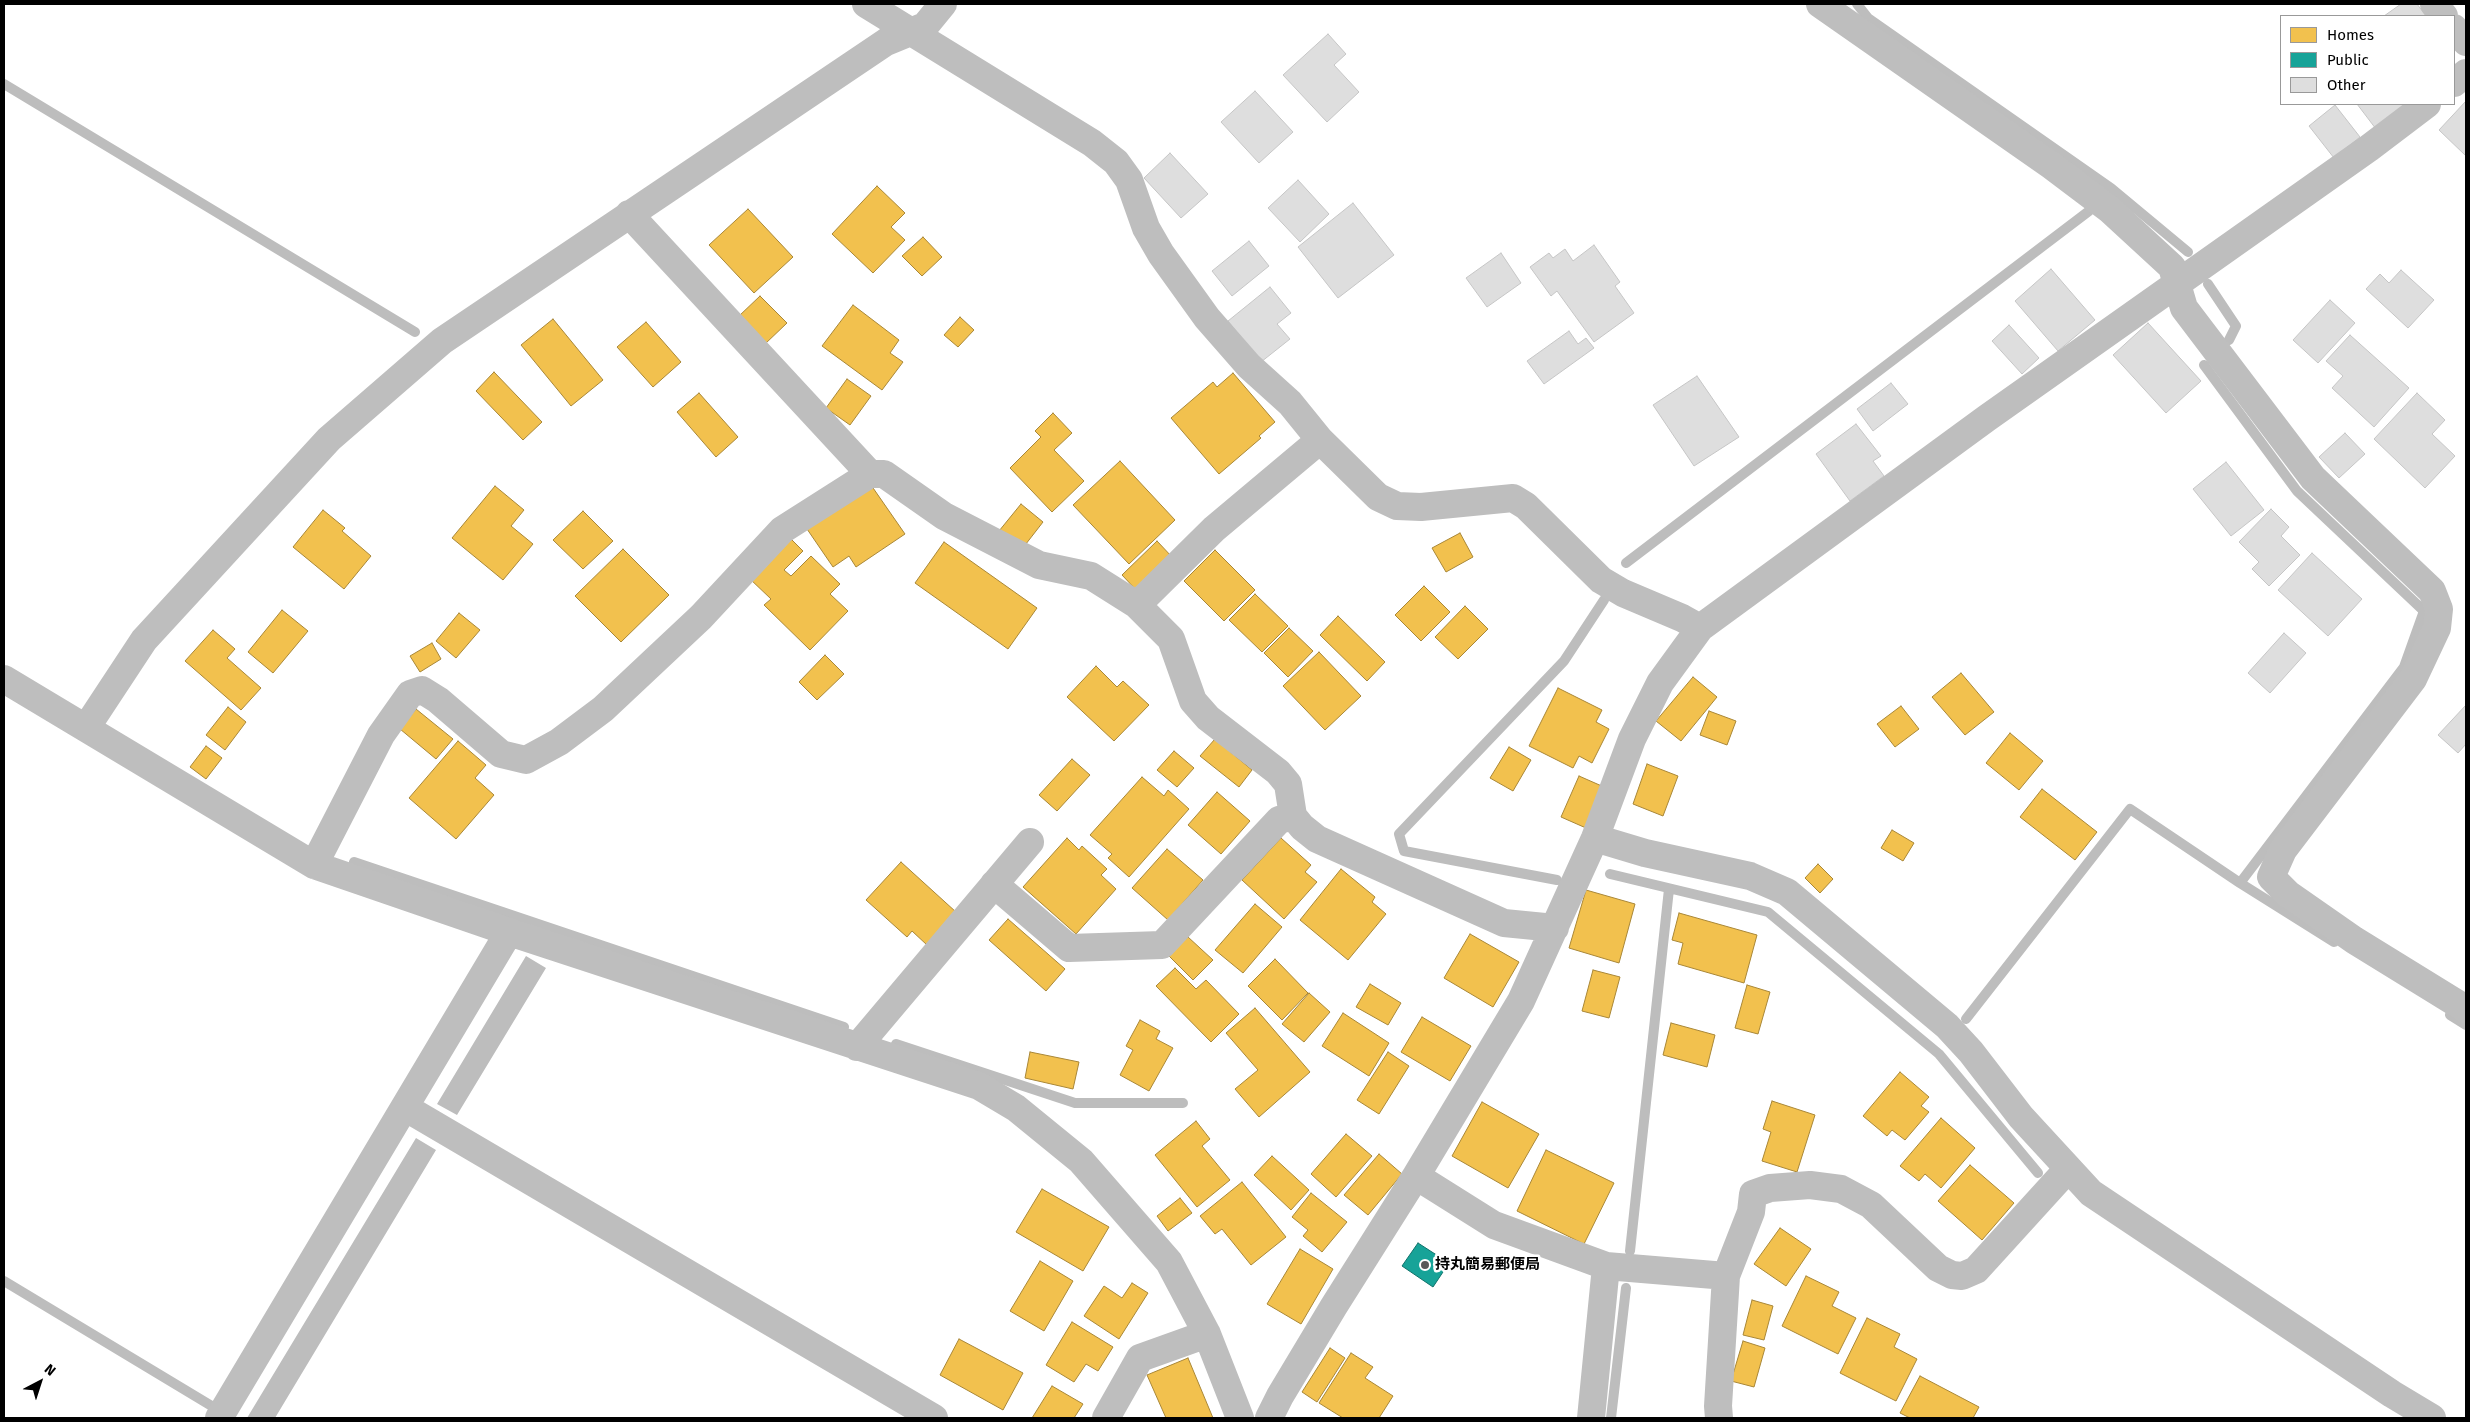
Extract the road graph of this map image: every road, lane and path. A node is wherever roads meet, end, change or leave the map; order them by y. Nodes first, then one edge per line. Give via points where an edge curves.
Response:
1 (866, 4) edge
2 (943, 4) edge
3 (1820, 4) edge
4 (2434, 4) edge
5 (2443, 15) edge
6 (2455, 29) edge
7 (913, 32) junction
8 (2466, 42) edge
9 (2466, 73) edge
10 (2455, 82) edge
11 (2426, 105) edge
12 (629, 214) junction
13 (2178, 285) junction
14 (1320, 440) junction
15 (870, 474) junction
16 (1137, 605) junction
17 (1700, 628) junction
18 (4, 679) edge
19 (86, 728) junction
20 (1293, 816) junction
21 (1595, 838) junction
22 (1030, 842) dead end
23 (314, 865) junction
24 (994, 884) junction
25 (1554, 928) junction
26 (509, 932) junction
27 (2466, 1009) edge
28 (857, 1047) junction
29 (406, 1108) junction
30 (2067, 1170) junction
31 (1416, 1176) junction
32 (1606, 1266) junction
33 (1726, 1276) junction
34 (1206, 1334) junction
35 (219, 1418) edge
36 (934, 1418) edge
37 (1106, 1418) edge
38 (1240, 1418) edge
39 (1269, 1418) edge
40 (1591, 1418) edge
41 (1719, 1418) edge
42 (2432, 1418) edge

1 - 7 street
2 - 7 street via 925,26
3 - 13 street via 2110,210 2172,266
4 - 5 street
6 - 8 street
7 - 12 street via 886,42
7 - 14 street via 1116,162 1129,180 1146,228 1161,254 1207,318 1249,366 1290,403
9 - 10 street
11 - 13 street
12 - 15 street
12 - 19 street via 442,341 329,440 144,640
13 - 17 street via 1988,418
13 - 27 street via 2184,308 2313,478 2432,591 2440,608 2437,628 2412,678 2283,850 2270,877 2288,894 2354,940
14 - 16 street via 1214,529
14 - 17 street via 1378,498 1397,506 1513,498 1526,506 1601,580
15 - 16 street via 884,474 944,516 1039,565 1091,576
15 - 23 street via 782,530 701,617 603,709 559,742 526,760 501,754 422,690 410,694 381,735
16 - 20 street via 1171,639 1193,701 1208,718 1278,772 1288,784
17 - 21 street via 1660,683 1632,739
18 - 19 street
19 - 23 street
20 - 24 street via 1279,820 1162,945 1069,948
20 - 25 street via 1317,839 1504,923
21 - 25 street
21 - 30 street via 1645,853 1750,876 1787,892 1947,1026
22 - 24 street
23 - 26 street
24 - 28 street
25 - 31 street via 1521,1001
26 - 28 street
26 - 29 street
28 - 34 street via 979,1086 1016,1108 1054,1137 1081,1161 1169,1262
29 - 35 street
29 - 36 street
30 - 33 street via 1976,1270 1962,1276 1938,1268 1871,1205 1841,1189 1810,1185 1770,1188 1753,1194 1751,1212
30 - 42 street via 2090,1193
31 - 32 street via 1494,1225
31 - 39 street via 1334,1306
32 - 33 street
32 - 40 street
33 - 41 street
34 - 37 street via 1140,1358
34 - 38 street

